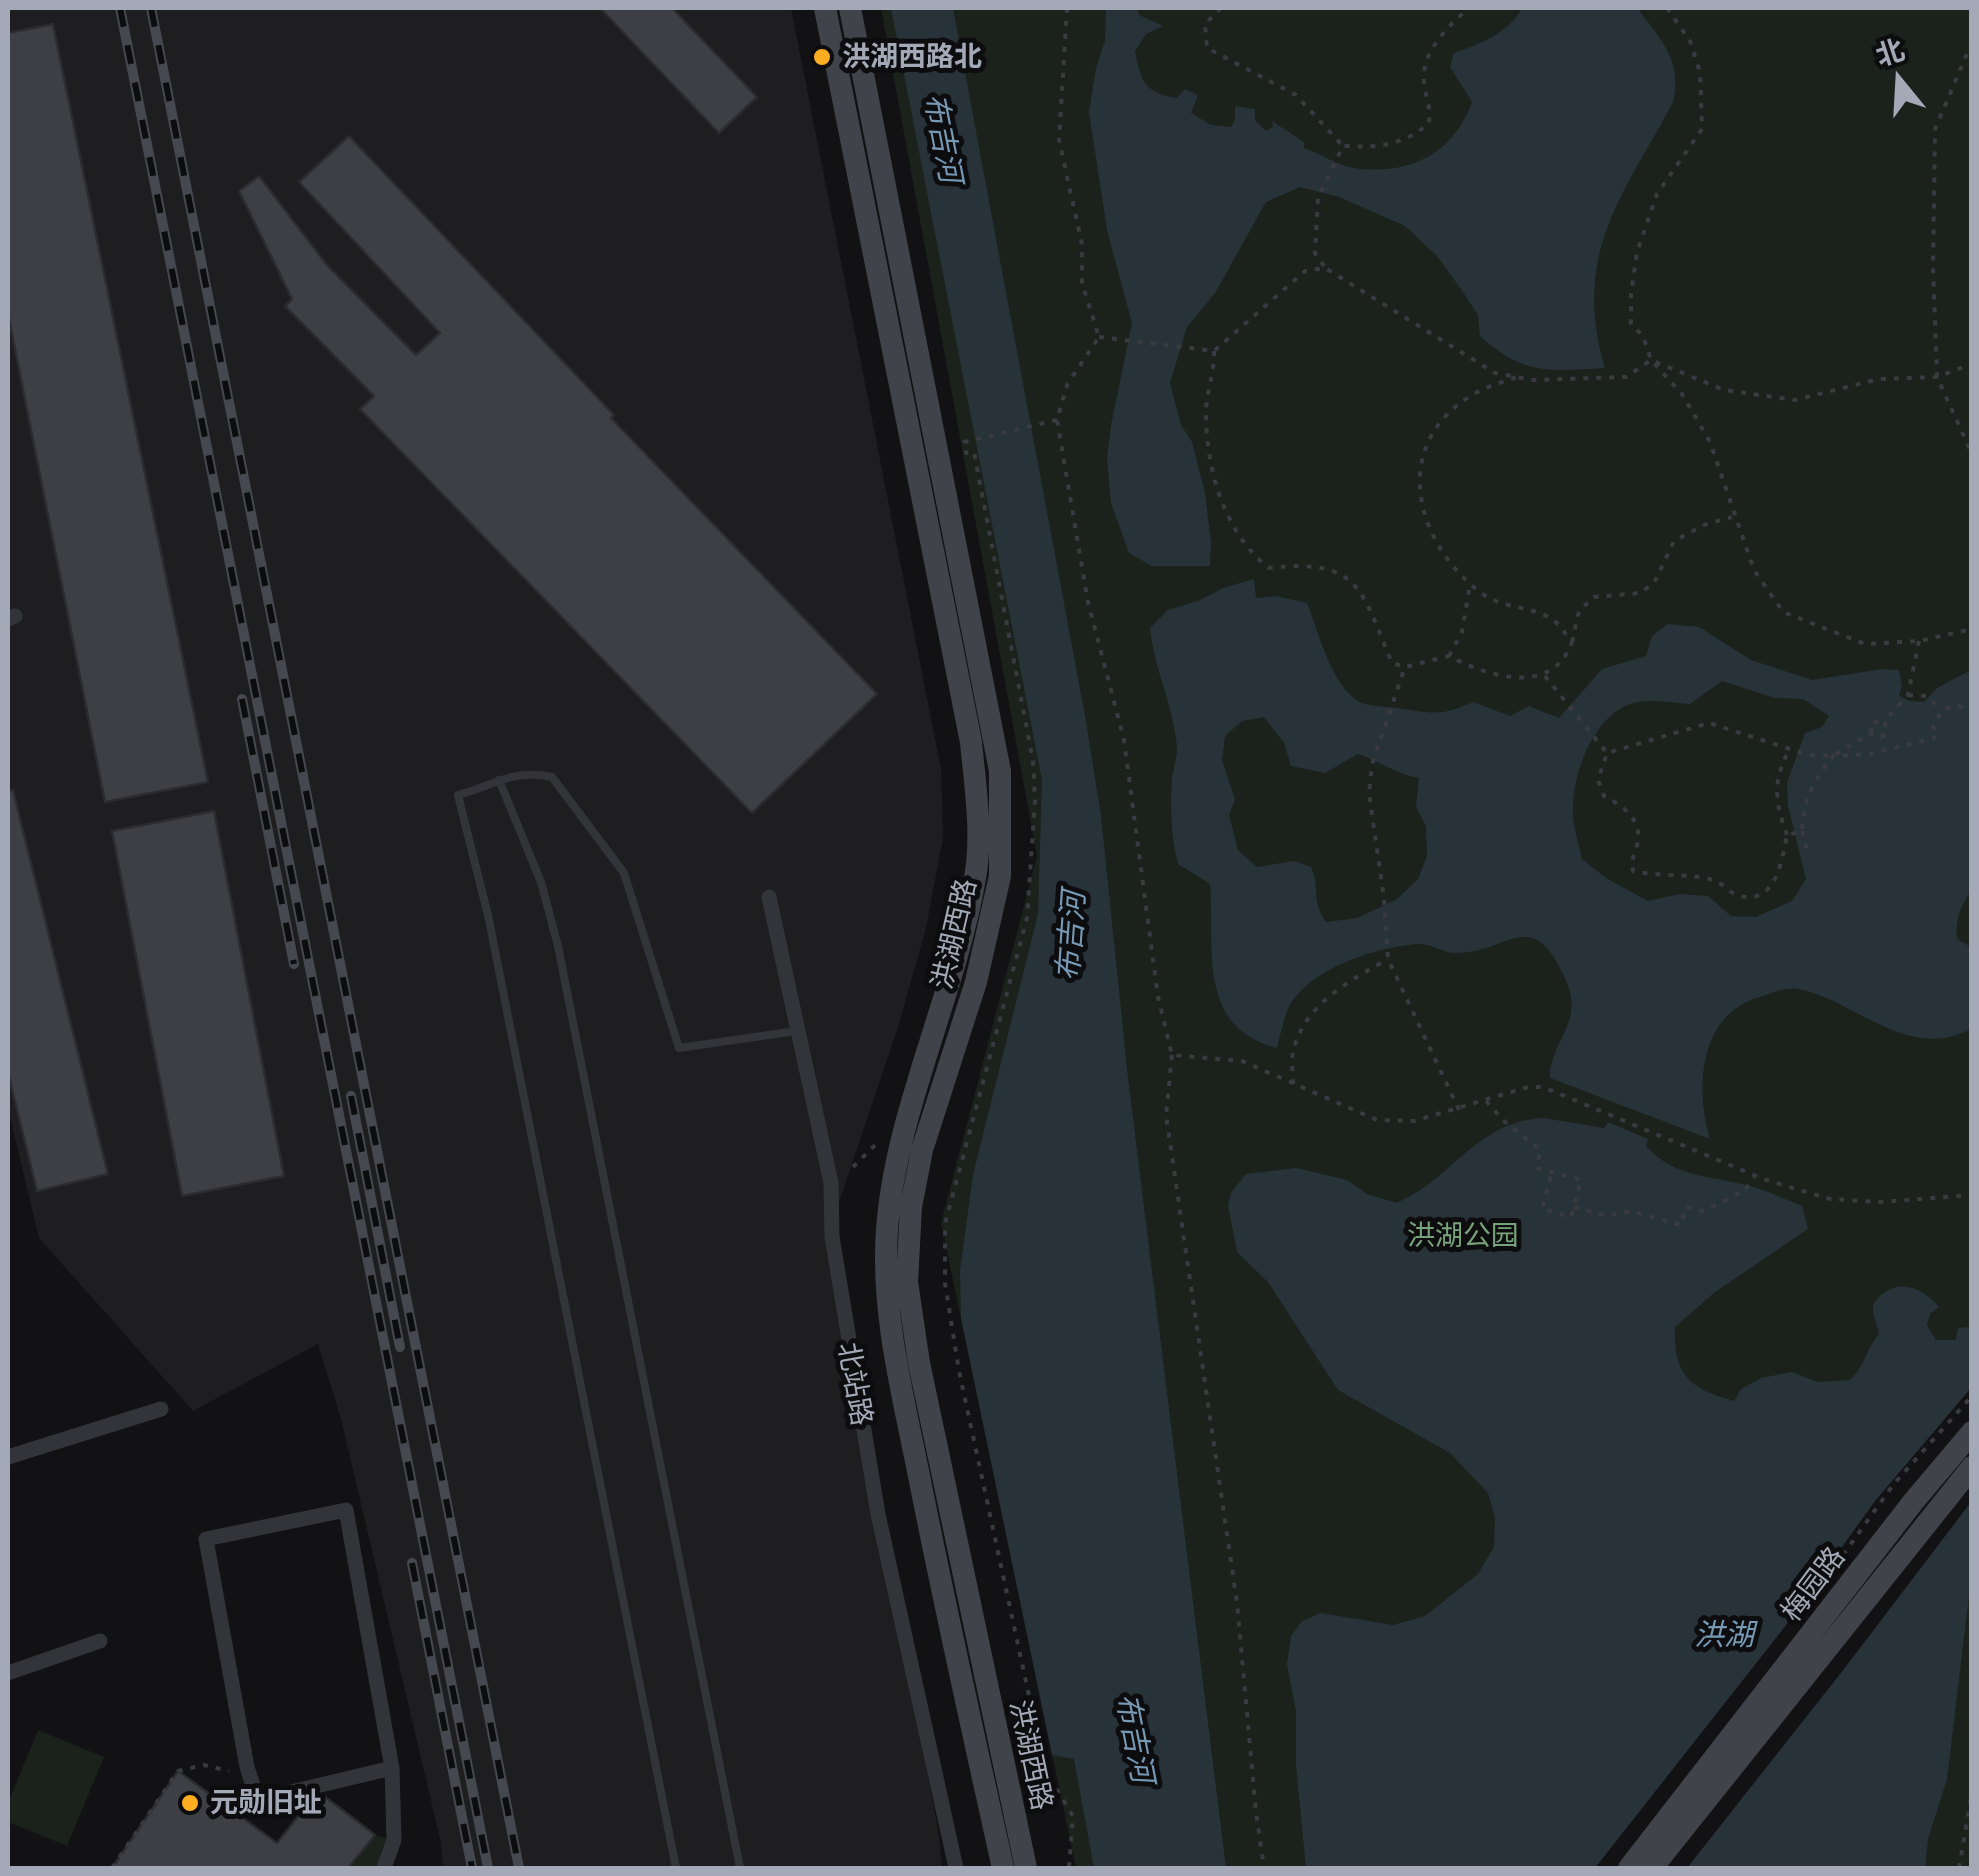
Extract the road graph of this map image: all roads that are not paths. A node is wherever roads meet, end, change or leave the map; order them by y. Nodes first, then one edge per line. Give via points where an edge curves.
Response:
1 (826, 8) edge
2 (850, 8) edge
3 (499, 780) junction
4 (769, 896) dead end
5 (798, 1030) junction
6 (160, 1409) dead end
7 (1972, 1432) edge
8 (8, 1458) edge
9 (1972, 1466) edge
10 (100, 1642) dead end
11 (8, 1673) edge
12 (392, 1768) junction
13 (384, 1868) edge
14 (676, 1868) edge
15 (740, 1868) edge
16 (956, 1868) edge
17 (1003, 1868) edge
18 (1026, 1868) edge
19 (1629, 1868) edge
20 (1652, 1868) edge

1 - 17 main road, 洪湖西路 via 976,787 976,874 890,1194 885,1281
2 - 18 main road, 洪湖西路 via 1000,771 1000,876 976,982 920,1161 907,1282
3 - 5 lane via 530,772 552,777 624,873 679,1048
3 - 14 lane via 458,795 476,854
3 - 15 lane via 542,882 558,946
4 - 5 street, 北站路
5 - 16 street, 北站路 via 831,1184 832,1238 878,1514
6 - 8 street
7 - 19 main road, 梅园路
9 - 20 main road, 梅园路
10 - 11 street
12 - 12 street via 346,1510 206,1539 255,1792 270,1798
12 - 13 street via 394,1840

